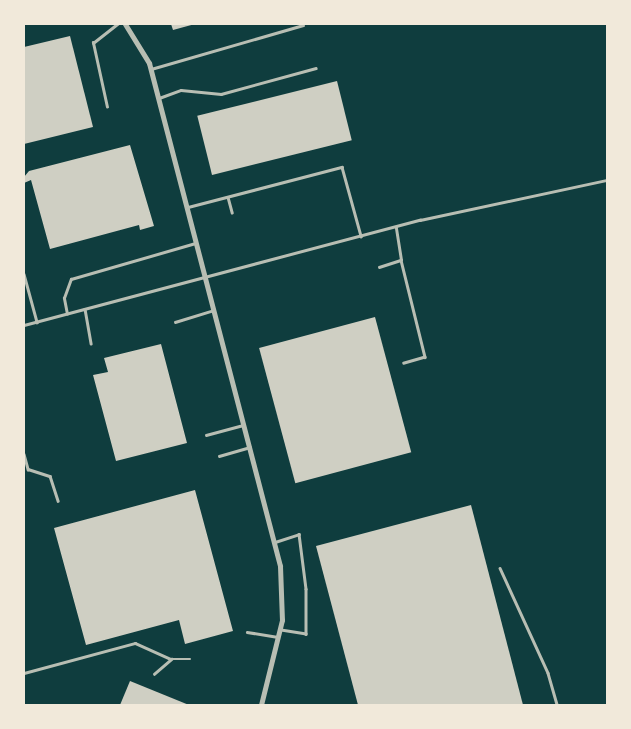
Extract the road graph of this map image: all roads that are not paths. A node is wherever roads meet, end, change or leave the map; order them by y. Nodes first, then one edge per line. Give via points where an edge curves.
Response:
1 (117, 24) edge
2 (125, 24) edge
3 (303, 24) edge
4 (316, 68) dead end
5 (151, 69) junction
6 (159, 98) junction
7 (107, 108) dead end
8 (607, 180) edge
9 (228, 197) junction
10 (187, 208) junction
11 (232, 212) dead end
12 (396, 227) junction
13 (361, 236) junction
14 (196, 243) junction
15 (402, 260) junction
16 (379, 267) dead end
17 (24, 274) edge
18 (204, 277) junction
19 (85, 309) junction
20 (214, 311) junction
21 (67, 314) junction
22 (37, 322) junction
23 (175, 322) dead end
24 (24, 325) edge
25 (91, 343) dead end
26 (404, 363) dead end
27 (245, 424) junction
28 (206, 435) dead end
29 (251, 447) junction
30 (24, 454) edge
31 (219, 456) dead end
32 (26, 469) edge
33 (58, 501) dead end
34 (275, 542) junction
35 (500, 568) dead end
36 (281, 630) junction
37 (247, 632) dead end
38 (280, 637) junction
39 (170, 658) junction
40 (190, 659) dead end
41 (24, 673) edge
42 (154, 674) dead end
43 (261, 705) edge
44 (557, 705) edge

1 - 7 lane via 93,43
2 - 5 street
3 - 5 lane
4 - 6 lane via 221,94 181,90
5 - 6 street
6 - 10 street
8 - 12 lane
9 - 10 lane
9 - 11 lane
9 - 13 lane via 342,167
10 - 14 street
12 - 13 lane
12 - 15 lane
13 - 18 lane
14 - 18 street
14 - 21 lane via 71,279 64,298
15 - 16 lane
15 - 26 lane via 425,357
17 - 22 lane
18 - 19 lane
18 - 20 street
19 - 21 lane
19 - 25 lane
20 - 23 lane
20 - 27 street
21 - 22 lane
22 - 24 lane
27 - 28 lane
27 - 29 street
29 - 31 lane
29 - 34 street
30 - 32 lane
32 - 33 lane via 50,476
34 - 36 street via 280,566
34 - 36 lane via 299,534 306,580 306,634
35 - 44 lane via 548,674
36 - 38 street
37 - 38 lane
38 - 43 street
39 - 40 lane
39 - 41 lane via 135,643
39 - 42 lane

